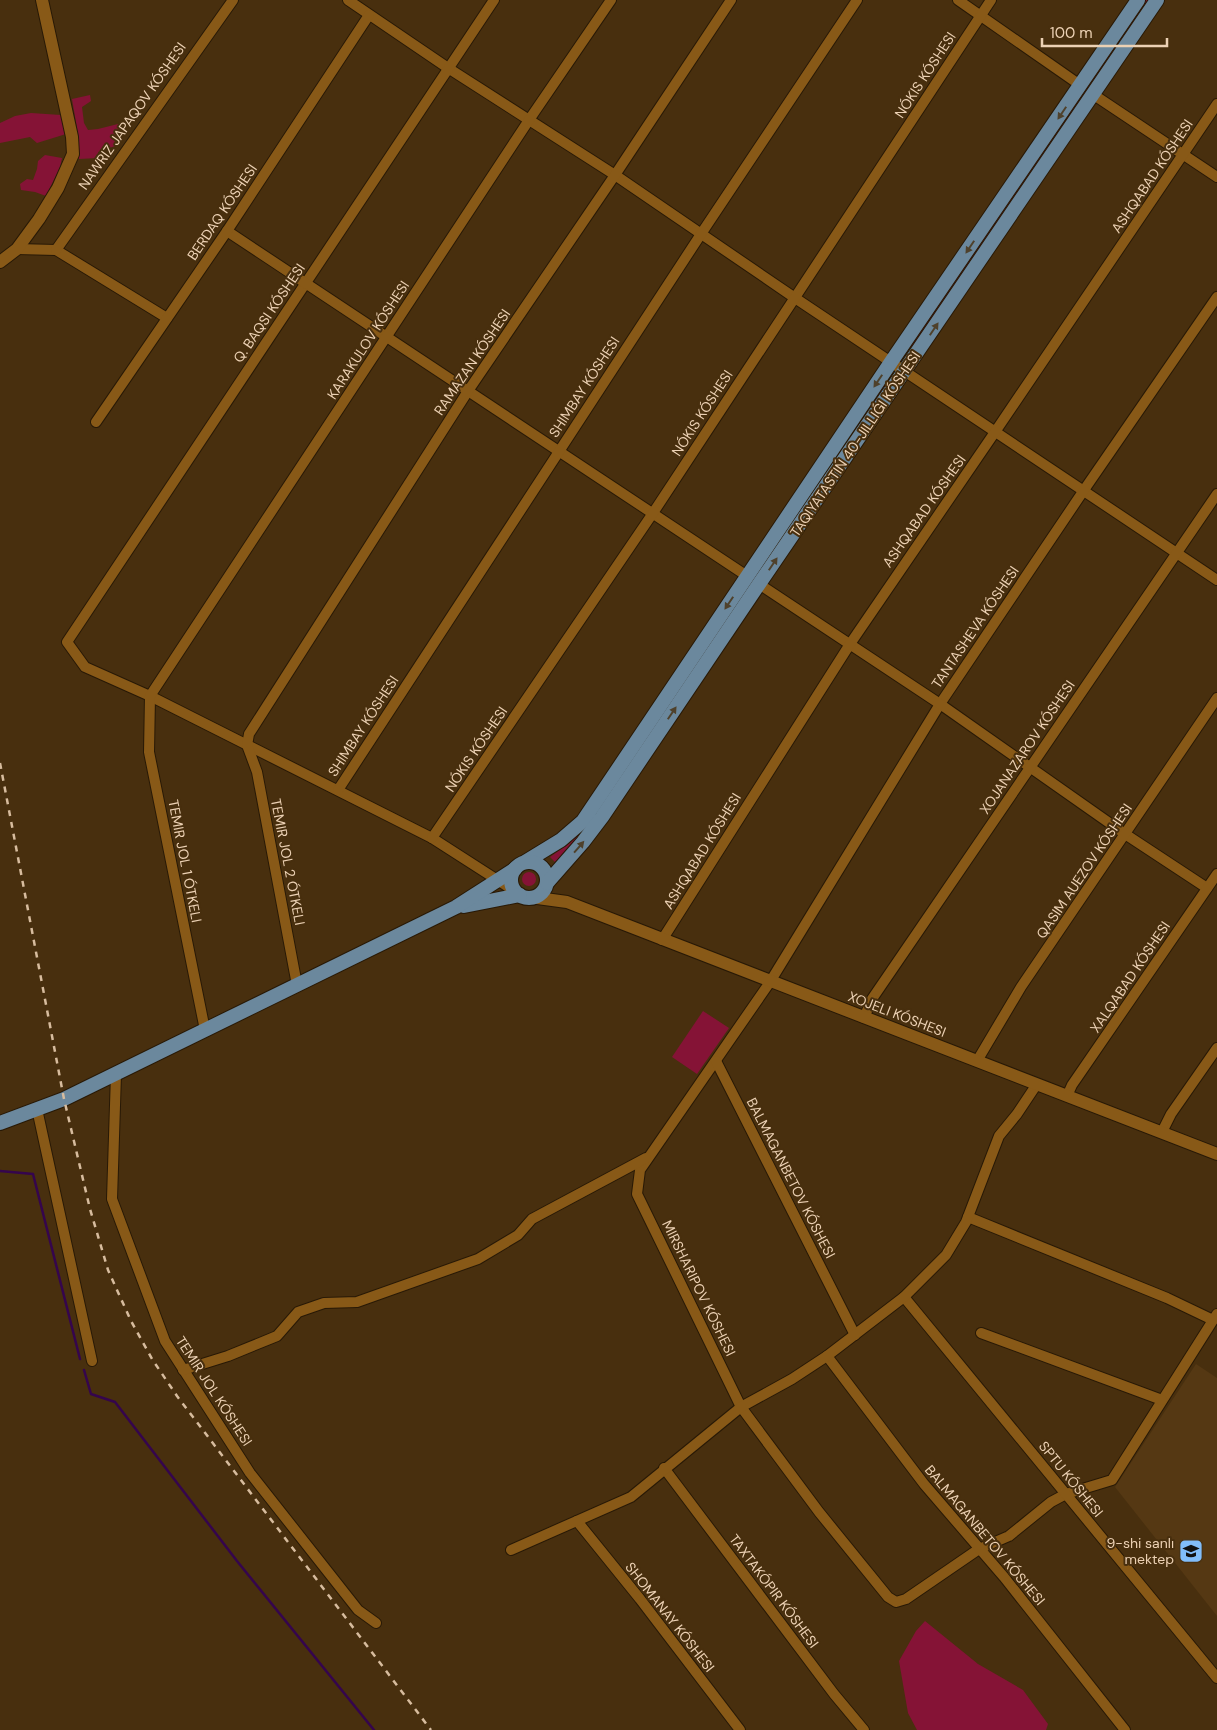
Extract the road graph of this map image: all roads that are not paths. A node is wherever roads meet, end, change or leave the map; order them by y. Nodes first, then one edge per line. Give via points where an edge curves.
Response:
1 (42, 0) edge
2 (233, 0) edge
3 (348, 0) edge
4 (494, 0) edge
5 (611, 0) edge
6 (731, 0) edge
7 (857, 0) edge
8 (958, 0) edge
9 (990, 0) edge
10 (1138, 0) edge
11 (1157, 0) edge
12 (370, 15) junction
13 (981, 15) junction
14 (448, 68) junction
15 (1080, 85) junction
16 (1094, 95) junction
17 (1217, 104) edge
18 (529, 120) junction
19 (1183, 154) junction
20 (615, 175) junction
21 (1217, 177) edge
22 (227, 231) junction
23 (701, 234) junction
24 (17, 249) junction
25 (56, 250) junction
26 (0, 262) edge
27 (306, 283) junction
28 (1217, 297) edge
29 (795, 298) junction
30 (167, 318) junction
31 (387, 337) junction
32 (891, 362) junction
33 (905, 371) junction
34 (468, 391) junction
35 (96, 422) dead end
36 (995, 432) junction
37 (559, 451) junction
38 (1084, 490) junction
39 (1217, 494) edge
40 (653, 513) junction
41 (1177, 552) junction
42 (747, 576) junction
43 (1217, 580) edge
44 (759, 584) junction
45 (850, 644) junction
46 (150, 696) junction
47 (1217, 698) edge
48 (940, 704) junction
49 (247, 745) junction
50 (1030, 767) junction
51 (338, 790) junction
52 (1125, 834) junction
53 (432, 838) junction
54 (520, 866) junction
55 (1217, 874) edge
56 (498, 880) junction
57 (547, 883) junction
58 (1207, 888) junction
59 (522, 895) junction
60 (567, 902) junction
61 (456, 907) junction
62 (662, 940) junction
63 (770, 982) junction
64 (298, 985) junction
65 (864, 1018) junction
66 (205, 1030) junction
67 (1217, 1048) edge
68 (716, 1060) junction
69 (977, 1062) junction
70 (116, 1074) junction
71 (1037, 1084) junction
72 (1067, 1096) junction
73 (37, 1109) junction
74 (0, 1123) edge
75 (1162, 1132) junction
76 (1217, 1154) edge
77 (649, 1156) junction
78 (968, 1217) junction
79 (904, 1296) junction
80 (1215, 1317) edge
81 (981, 1333) dead end
82 (855, 1335) junction
83 (827, 1356) junction
84 (92, 1360) dead end
85 (183, 1370) junction
86 (1162, 1400) junction
87 (741, 1407) junction
88 (664, 1468) junction
89 (1066, 1494) junction
90 (577, 1521) junction
91 (979, 1548) junction
92 (512, 1550) dead end
93 (376, 1623) dead end
94 (1217, 1678) edge
95 (740, 1730) edge
96 (864, 1730) edge
97 (1125, 1730) edge

1 - 24 street via 73,154 58,188
2 - 25 street
3 - 12 street
4 - 14 street
5 - 18 street, KARAKULOV KÓSHESI
6 - 20 street, RAMAZAN KÓSHESI
7 - 23 street
8 - 13 street
9 - 13 street, NÓKIS KÓSHESI
10 - 15 main road
11 - 16 main road
12 - 14 street
12 - 22 street, BERDAQ KÓSHESI
13 - 15 street
13 - 29 street, NÓKIS KÓSHESI
14 - 18 street
14 - 27 street
15 -> 32 main road
16 - 19 street
33 -> 16 main road
17 - 19 street, ASHQABAD KÓSHESI
18 - 20 street
18 - 31 street, KARAKULOV KÓSHESI
19 - 21 street
19 - 36 street, ASHQABAD KÓSHESI
20 - 23 street
20 - 34 street, RAMAZAN KÓSHESI
22 - 27 street
22 - 30 street, BERDAQ KÓSHESI
23 - 29 street
23 - 37 street
24 - 25 street
24 - 26 street
25 - 30 street
27 - 31 street
27 - 46 street via 67,642 85,667
28 - 38 street, TANTASHEVA KÓSHESI
29 - 32 street
29 - 40 street, NÓKIS KÓSHESI
30 - 35 street, BERDAQ KÓSHESI
31 - 34 street
31 - 46 street, KARAKULOV KÓSHESI
32 - 33 street
32 -> 42 main road
33 - 36 street
44 -> 33 main road
34 - 37 street
34 - 49 street, RAMAZAN KÓSHESI via 249,734
36 - 38 street
36 - 45 street, ASHQABAD KÓSHESI
37 - 40 street
37 - 51 street
38 - 41 street
38 - 48 street, TANTASHEVA KÓSHESI
39 - 41 street, XOJANAZAROV KÓSHESI
40 - 42 street
40 - 53 street, NÓKIS KÓSHESI
41 - 43 street
41 - 50 street, XOJANAZAROV KÓSHESI
42 -> 54 main road via 583,821 561,840
44 - 45 street
57 -> 44 main road via 602,817
45 - 48 street
45 - 62 street, ASHQABAD KÓSHESI
46 - 49 street
46 - 66 street, TEMIR JOL 1 ÓTKELI via 149,752
47 - 52 street
48 - 50 street
48 - 63 street, TANTASHEVA KÓSHESI
49 - 51 street
49 - 64 street, TEMIR JOL 2 ÓTKELI via 257,772
50 - 52 street
50 - 65 street, XOJANAZAROV KÓSHESI via 872,998
51 - 53 street
52 - 58 street
52 - 69 street via 1022,987
53 - 56 street
54 - 56 main road
54 - 57 main road via 536,863 542,866
54 - 59 main road via 511,878
55 - 58 street, XALQABAD KÓSHESI
56 - 59 street
56 - 61 main road
57 - 59 main road via 541,893
57 - 60 street
58 - 72 street, XALQABAD KÓSHESI
59 - 60 street
59 - 61 main road
60 - 62 street, XOJELI KÓSHESI
61 - 64 main road
62 - 63 street, XOJELI KÓSHESI
63 - 65 street, XOJELI KÓSHESI
63 - 68 street, MIRSHARIPOV KÓSHESI
64 - 66 main road
65 - 69 street, XOJELI KÓSHESI
66 - 70 main road
67 - 75 street
68 - 77 street, MIRSHARIPOV KÓSHESI
68 - 82 street, BALMAGANBETOV KÓSHESI
69 - 71 street, XOJELI KÓSHESI
70 - 73 main road
70 - 85 street, TEMIR JOL KÓSHESI via 112,1199 165,1341
71 - 72 street, XOJELI KÓSHESI
71 - 78 street via 999,1136
72 - 75 street, XOJELI KÓSHESI
73 - 74 main road
73 - 84 street
75 - 76 street, XOJELI KÓSHESI
77 - 85 street via 532,1219 518,1235 478,1259 357,1302 324,1303 298,1312 277,1336
77 - 87 street, MIRSHARIPOV KÓSHESI via 640,1170 637,1194
78 - 79 street via 946,1255
78 - 80 street
79 - 82 street
79 - 89 street, SPTU KÓSHESI
80 - 86 street
81 - 86 street
82 - 83 street
83 - 87 street
83 - 91 street, BALMAGANBETOV KÓSHESI via 924,1484
85 - 93 street, TEMIR JOL KÓSHESI via 250,1473 358,1610
86 - 89 street via 1112,1480
87 - 88 street
87 - 91 street, MIRSHARIPOV KÓSHESI via 819,1512 888,1597 896,1602 906,1599
88 - 90 street via 630,1496
88 - 96 street, TAXTAKÓPIR KÓSHESI
89 - 91 street via 1009,1536
89 - 94 street, SPTU KÓSHESI
90 - 92 street
90 - 95 street, SHOMANAY KÓSHESI
91 - 97 street, BALMAGANBETOV KÓSHESI

